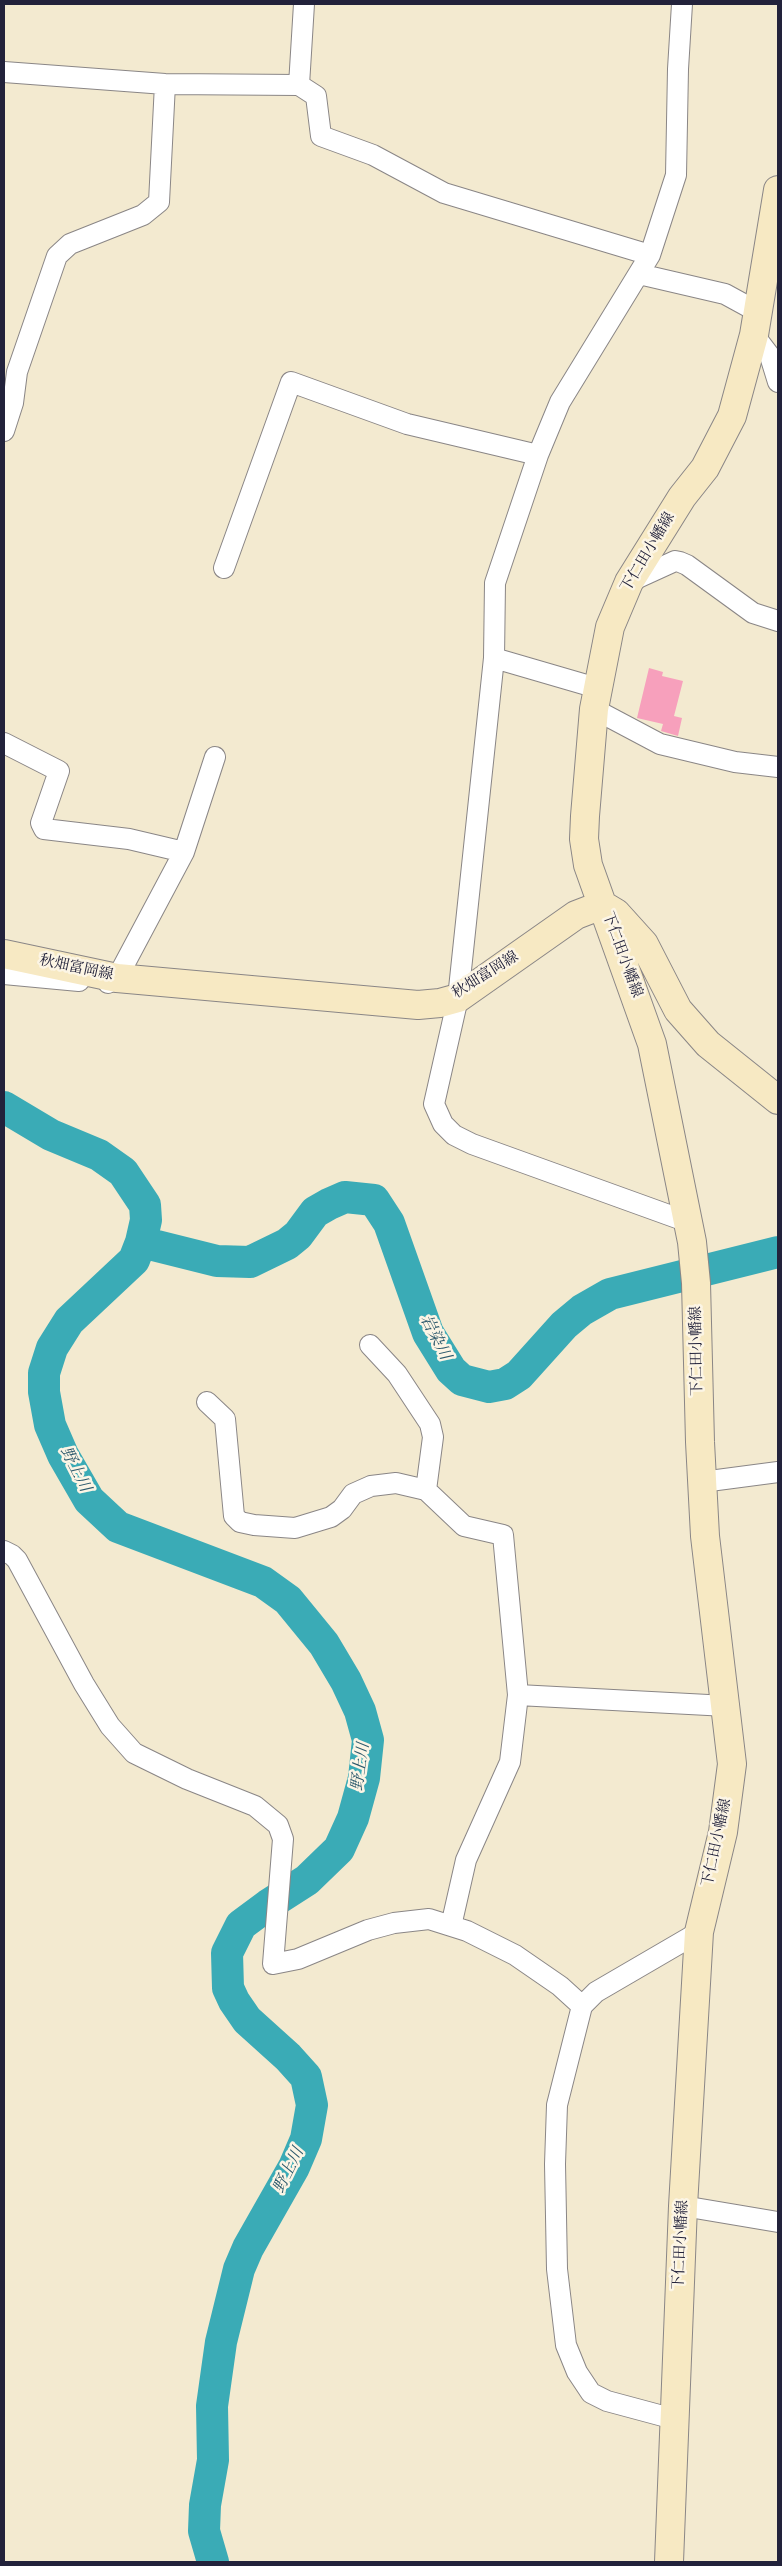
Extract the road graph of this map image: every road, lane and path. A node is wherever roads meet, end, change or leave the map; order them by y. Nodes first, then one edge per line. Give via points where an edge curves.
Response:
1 (304, 4) edge
2 (682, 4) edge
3 (4, 72) edge
4 (165, 84) junction
5 (299, 85) junction
6 (778, 190) edge
7 (650, 256) junction
8 (639, 274) junction
9 (756, 323) junction
10 (778, 382) edge
11 (4, 431) edge
12 (538, 455) junction
13 (224, 568) dead end
14 (630, 582) junction
15 (778, 621) edge
16 (494, 658) junction
17 (596, 698) junction
18 (4, 744) edge
19 (215, 757) dead end
20 (778, 767) edge
21 (184, 852) junction
22 (602, 905) junction
23 (4, 954) edge
24 (4, 974) edge
25 (117, 978) junction
26 (458, 998) junction
27 (778, 1100) edge
28 (690, 1229) junction
29 (370, 1345) dead end
30 (208, 1402) dead end
31 (778, 1472) edge
32 (702, 1482) junction
33 (426, 1490) junction
34 (4, 1551) edge
35 (518, 1696) junction
36 (727, 1706) junction
37 (451, 1926) junction
38 (699, 1932) junction
39 (582, 2006) junction
40 (683, 2206) junction
41 (778, 2222) edge
42 (674, 2419) junction
43 (669, 2562) edge

1 - 5 street
2 - 7 street via 676,175
3 - 4 street
4 - 5 street
4 - 11 street via 159,202 143,215 70,244 57,256 17,372 13,403
5 - 7 street via 316,96 322,136 374,154 444,193
6 - 9 main road, 下仁田小幡線
7 - 8 street
8 - 9 street via 725,294
8 - 12 street via 560,402
9 - 10 street
9 - 14 main road, 下仁田小幡線 via 732,416 722,438
12 - 13 street via 407,424 291,382
12 - 16 street via 495,583
14 - 15 street via 675,561 680,562 753,613
14 - 17 main road, 下仁田小幡線 via 610,627
16 - 17 street
16 - 26 street
17 - 20 street via 660,744 735,762
17 - 22 main road, 下仁田小幡線 via 584,839 588,865
18 - 21 street via 60,771 41,823 44,829 129,839
19 - 21 street
21 - 25 street
22 - 26 main road, 秋畑富岡線 via 576,915
22 - 27 main road via 616,913 644,944 678,1010 703,1039
22 - 28 main road, 下仁田小幡線 via 652,1044
23 - 25 main road, 秋畑富岡線
24 - 25 street via 106,983
25 - 26 main road, 秋畑富岡線 via 418,1004
26 - 28 street via 434,1104 443,1124 454,1135 677,1218
28 - 32 main road, 下仁田小幡線 via 696,1283
29 - 33 street via 397,1374 430,1424 433,1437
30 - 33 street via 225,1420 234,1516 240,1522 295,1528 331,1517 353,1494 370,1486 396,1483
31 - 32 street
32 - 36 main road, 下仁田小幡線 via 705,1536
33 - 35 street via 464,1526 503,1535
34 - 37 street via 17,1560 84,1684 110,1726 134,1753 187,1779 255,1806 278,1825 283,1839 273,1964 298,1959 368,1930 394,1923 429,1920
35 - 36 street
35 - 37 street via 510,1762 466,1860
36 - 38 main road, 下仁田小幡線 via 732,1764 729,1800
37 - 39 street via 515,1955 560,1986
38 - 39 street via 596,1992
38 - 40 main road, 下仁田小幡線
39 - 42 street via 557,2105 557,2269 566,2345 577,2372 591,2393 607,2401
40 - 41 street
40 - 42 main road, 下仁田小幡線
42 - 43 main road, 下仁田小幡線

